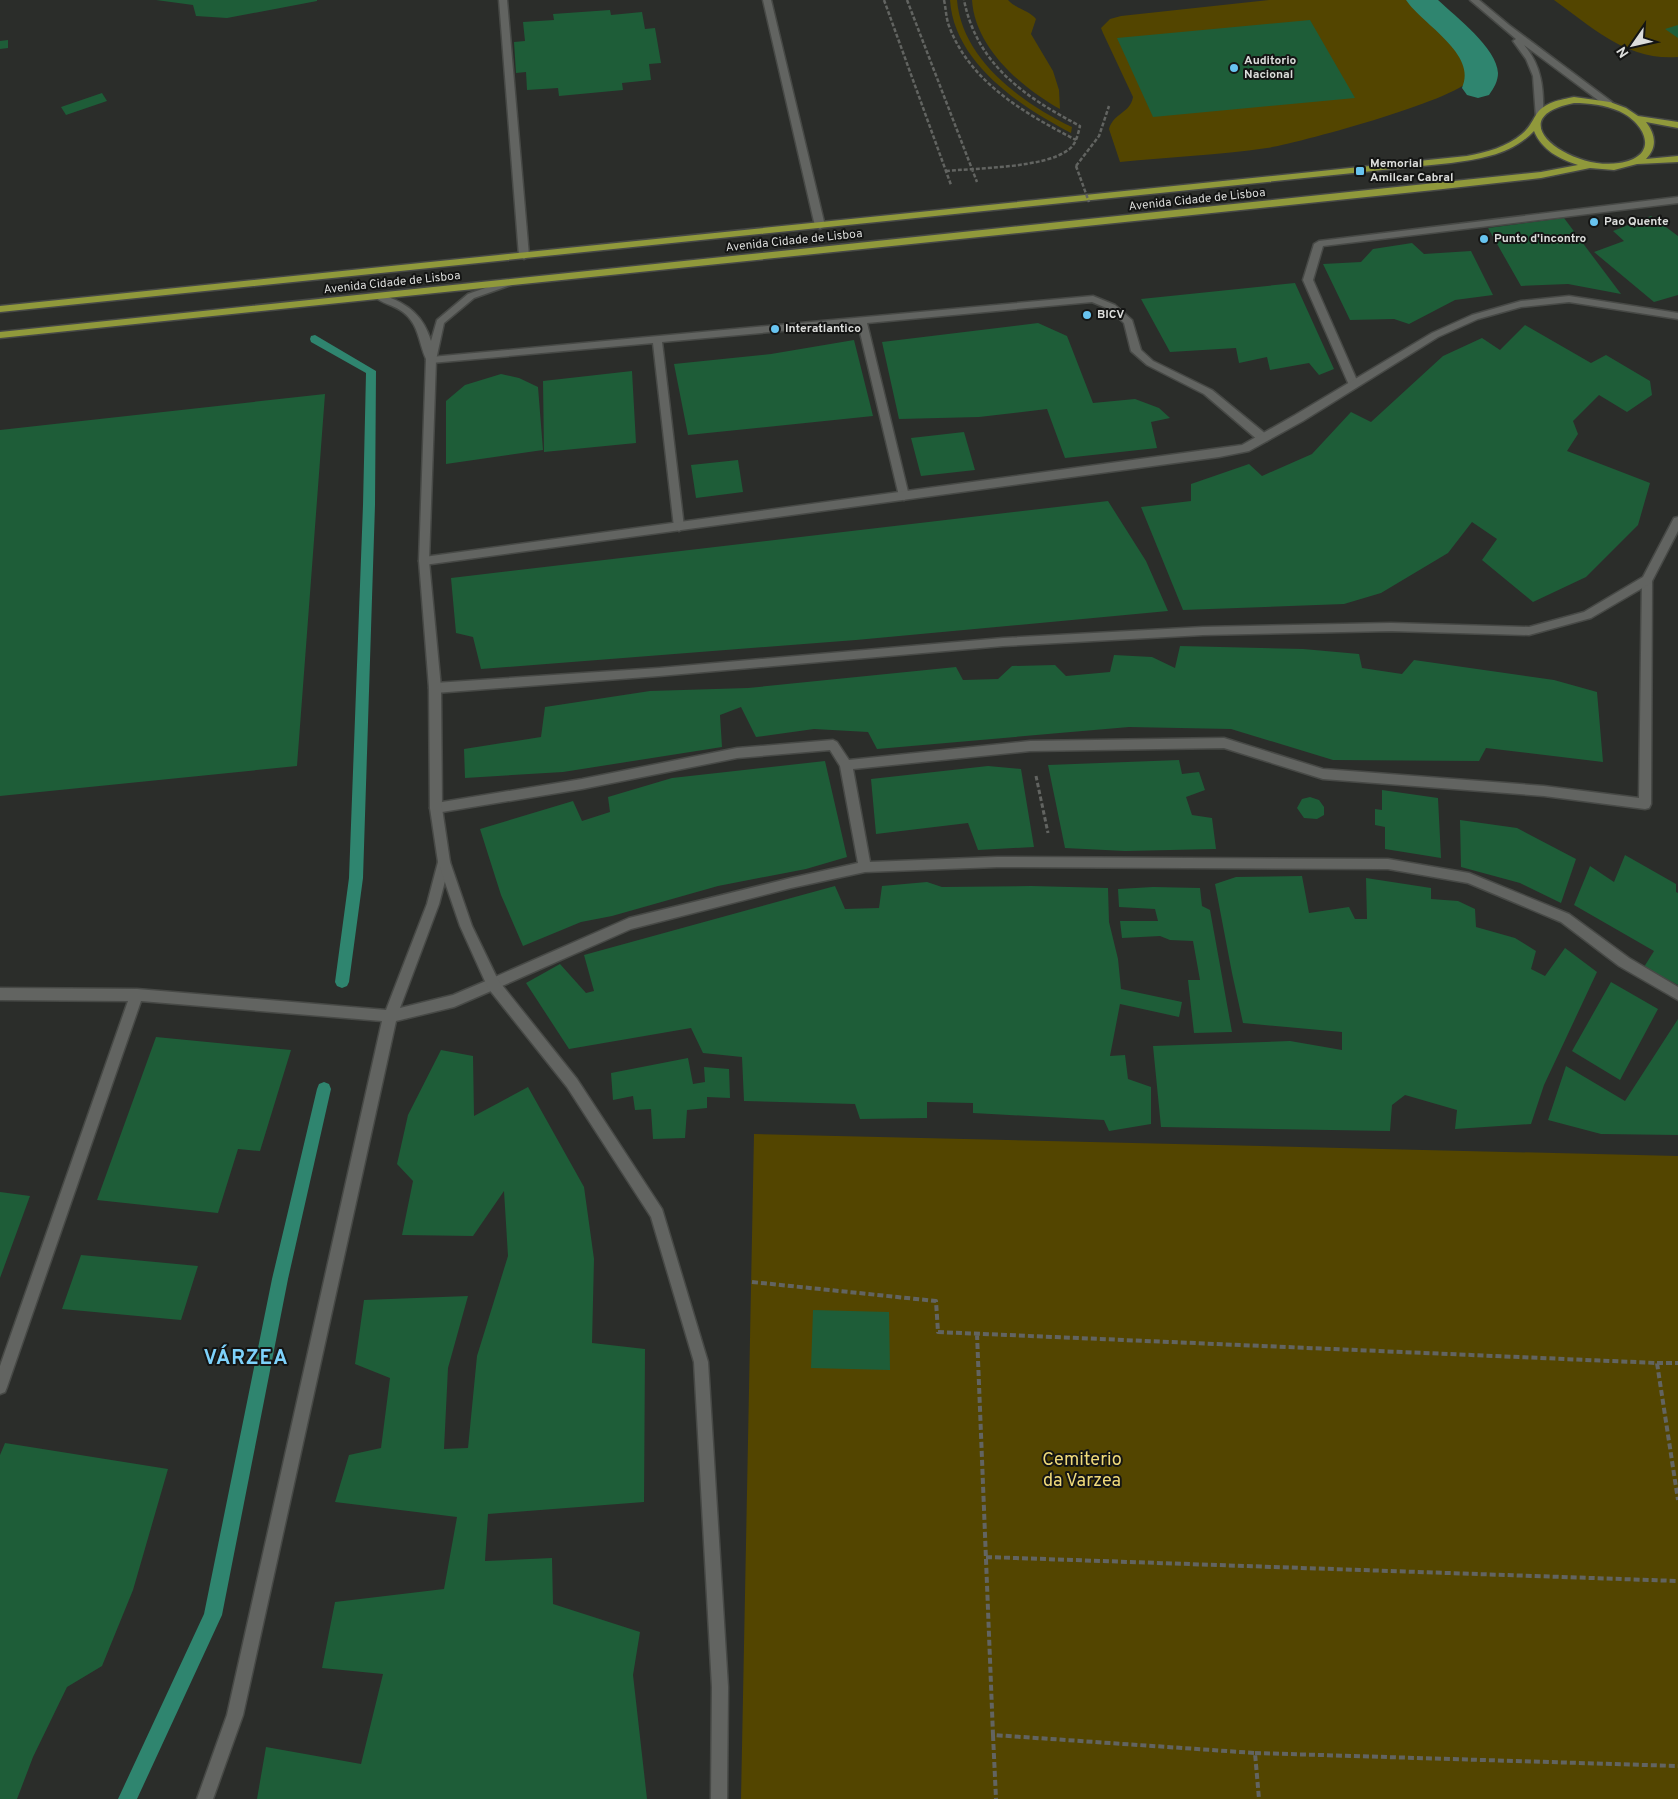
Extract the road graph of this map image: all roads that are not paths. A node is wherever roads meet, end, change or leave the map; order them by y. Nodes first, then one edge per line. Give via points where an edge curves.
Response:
1 (503, 0) edge
2 (767, 0) edge
3 (1474, 0) edge
4 (1506, 27) junction
5 (1609, 104) junction
6 (1636, 118) junction
7 (1538, 120) junction
8 (1678, 125) edge
9 (1678, 159) edge
10 (1636, 162) junction
11 (1590, 166) junction
12 (1678, 200) edge
13 (820, 226) junction
14 (524, 256) junction
15 (508, 283) junction
16 (380, 297) junction
17 (0, 309) edge
18 (1678, 316) edge
19 (862, 321) junction
20 (0, 335) edge
21 (658, 339) junction
22 (431, 360) junction
23 (1354, 385) junction
24 (1263, 438) junction
25 (904, 496) junction
26 (1678, 521) edge
27 (679, 527) junction
28 (424, 561) junction
29 (1647, 580) junction
30 (435, 688) junction
31 (846, 765) junction
32 (436, 808) junction
33 (444, 862) junction
34 (865, 867) junction
35 (493, 984) junction
36 (0, 994) edge
37 (1678, 994) edge
38 (137, 995) junction
39 (390, 1016) junction
40 (0, 1387) edge
41 (205, 1799) edge
42 (719, 1799) edge

1 - 14 street
2 - 13 street
3 - 4 street
4 - 5 street
4 - 7 street via 1524,48 1539,78
5 - 6 main road
5 - 7 main road via 1574,100 1547,108
6 - 8 main road
6 - 10 main road via 1646,127 1651,147 1646,156
7 - 11 main road via 1539,135 1546,145 1558,154
7 - 13 main road, Avenida Cidade de Lisboa via 1528,135 1488,156
9 - 10 main road
10 - 11 main road via 1615,167
11 - 15 main road, Avenida Cidade de Lisboa via 1444,186
12 - 23 street via 1319,244 1308,280
13 - 14 main road, Avenida Cidade de Lisboa
14 - 17 main road, Avenida Cidade de Lisboa
15 - 16 main road, Avenida Cidade de Lisboa
15 - 22 street via 471,296 440,322
16 - 20 main road, Avenida Cidade de Lisboa
16 - 22 street via 399,304 418,319
18 - 23 street via 1568,299 1521,304 1475,316 1434,335
19 - 21 street
19 - 24 street via 1093,299 1112,307 1129,322 1136,351 1150,363 1208,392
19 - 25 street
21 - 22 street
21 - 27 street
22 - 28 street
23 - 24 street
24 - 25 street via 1245,448 1219,454
25 - 27 street
26 - 29 street
27 - 28 street
28 - 30 street
29 - 30 street via 1587,615 1529,631 1390,627 1203,631 1002,642
29 - 31 street via 1645,804 1544,791 1323,774 1224,743 1030,746
30 - 32 street
31 - 32 street via 833,745 737,752 582,784
31 - 34 street
32 - 33 street
33 - 35 street via 466,926
33 - 39 street via 433,904
34 - 35 street via 630,924
34 - 37 street via 997,862 1388,864 1469,878 1565,918 1624,962
35 - 39 street via 454,1001
35 - 42 street via 572,1083 657,1214 700,1362 720,1687
36 - 38 street
38 - 39 street
38 - 40 street
39 - 41 street via 235,1714

